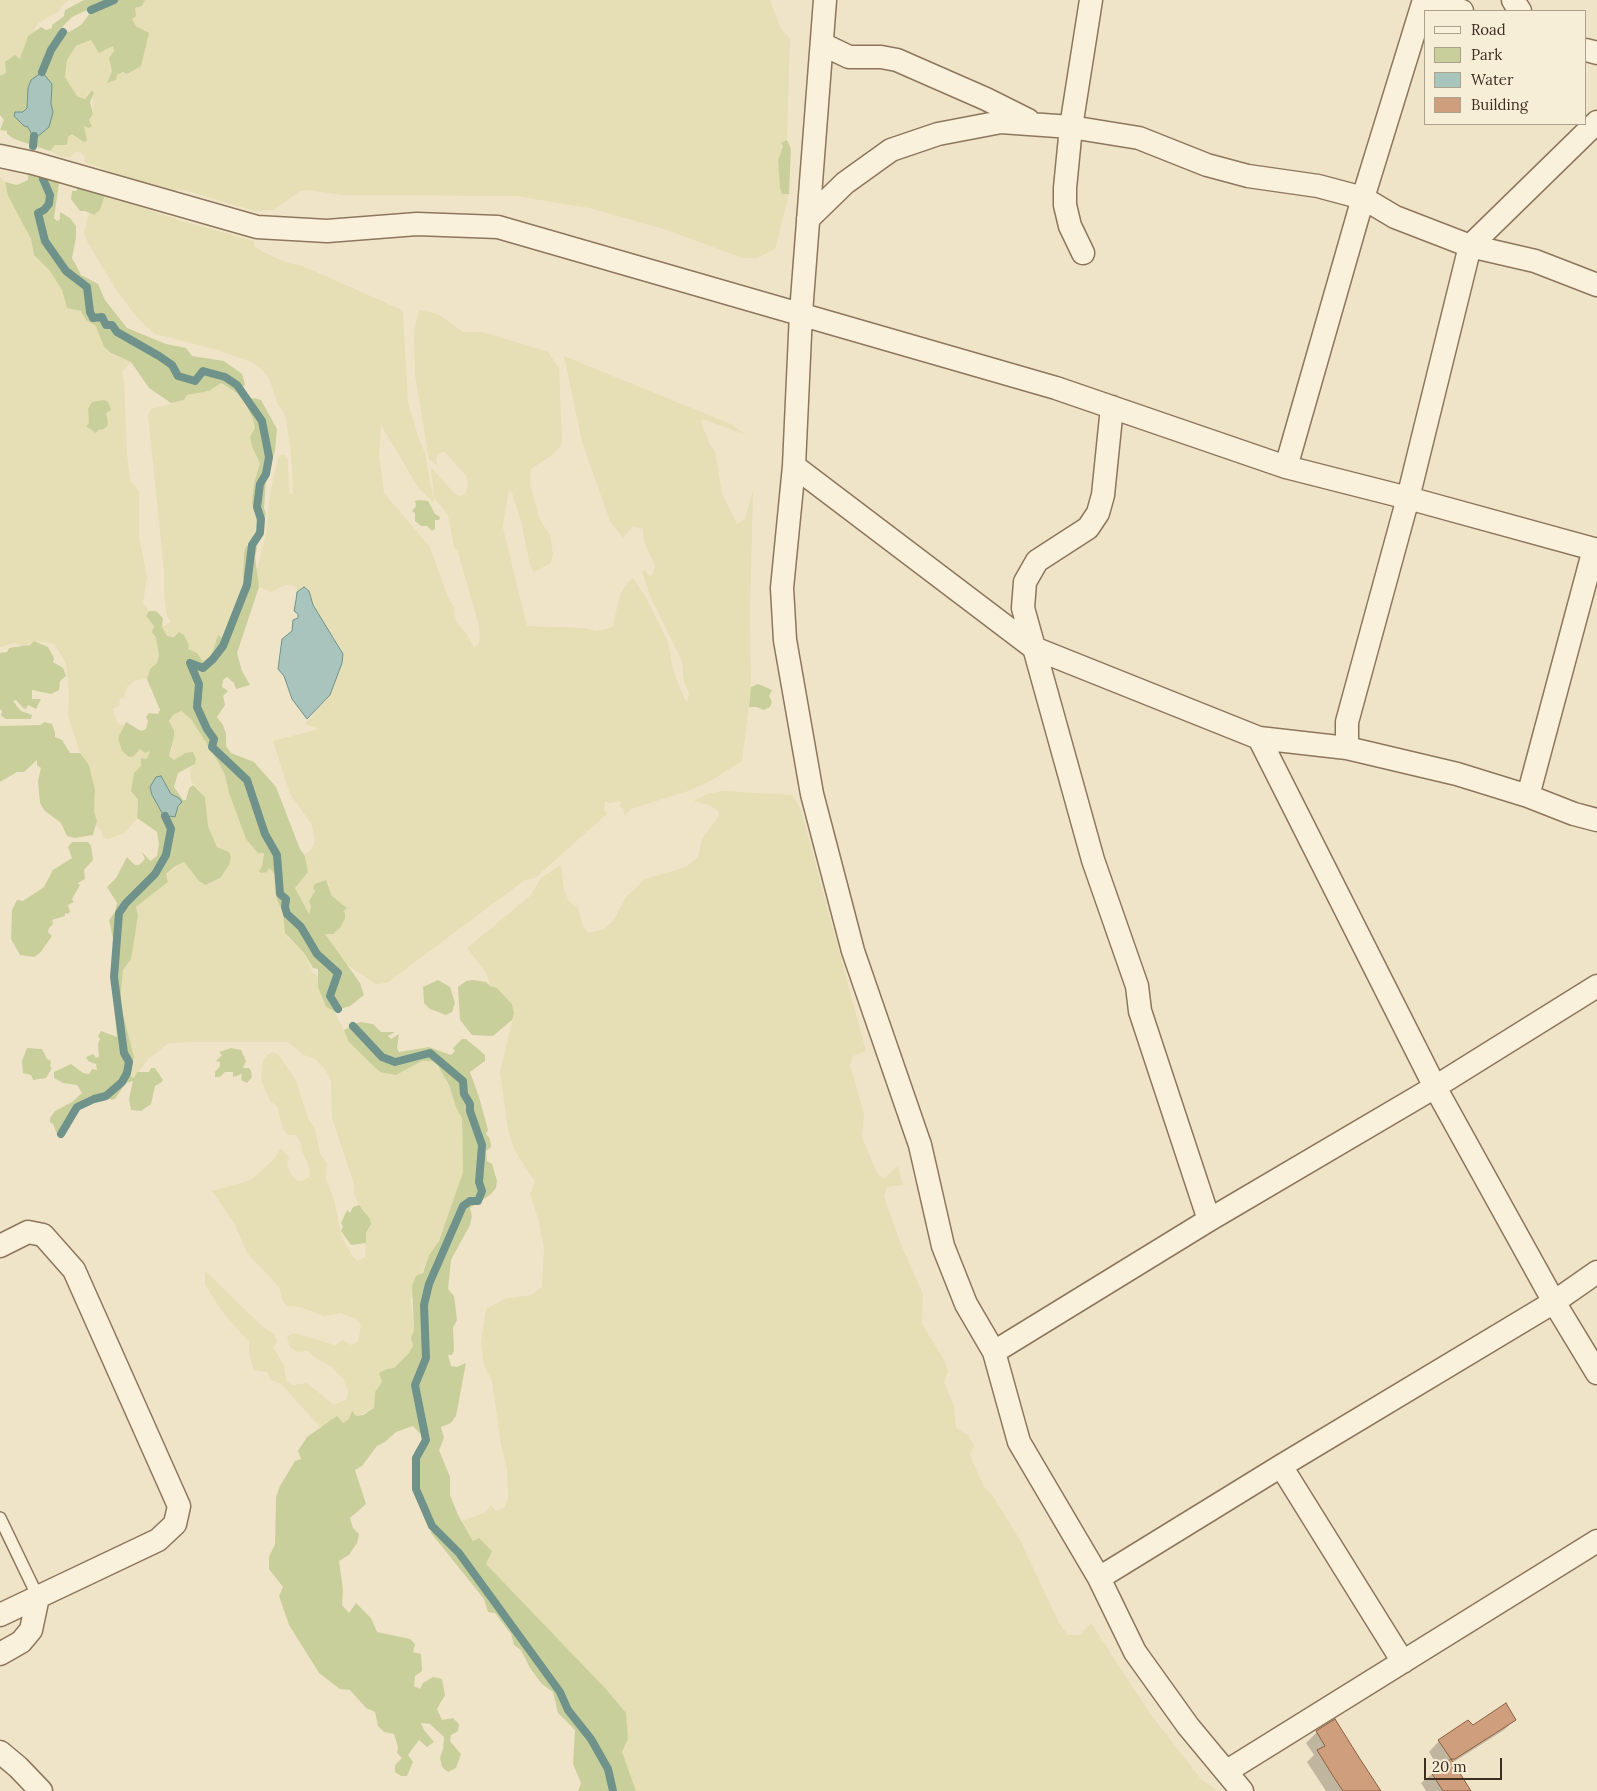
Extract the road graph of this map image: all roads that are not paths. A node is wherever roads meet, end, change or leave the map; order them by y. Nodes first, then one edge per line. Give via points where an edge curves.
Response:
1 (825, 0) edge
2 (1091, 0) edge
3 (1424, 0) edge
4 (1429, 0) edge
5 (1459, 10) edge
6 (822, 44) junction
7 (1597, 122) edge
8 (1038, 124) junction
9 (1071, 127) junction
10 (0, 156) edge
11 (1363, 198) junction
12 (808, 219) junction
13 (1470, 246) junction
14 (1083, 254) dead end
15 (1597, 285) edge
16 (801, 313) junction
17 (1112, 407) junction
18 (794, 466) junction
19 (1286, 467) junction
20 (1408, 498) junction
21 (1596, 550) edge
22 (1034, 648) junction
23 (1259, 738) junction
24 (1347, 748) junction
25 (1528, 796) junction
26 (1597, 820) edge
27 (1597, 986) edge
28 (1435, 1086) junction
29 (1209, 1220) junction
30 (0, 1246) edge
31 (1597, 1272) edge
32 (1554, 1302) junction
33 (994, 1352) junction
34 (1597, 1373) edge
35 (1281, 1466) junction
36 (0, 1518) edge
37 (1597, 1541) edge
38 (1099, 1578) junction
39 (38, 1597) junction
40 (0, 1615) edge
41 (0, 1654) edge
42 (1403, 1662) junction
43 (0, 1752) edge
44 (1227, 1771) junction
45 (41, 1791) edge
46 (1242, 1791) edge

1 - 6 street
2 - 9 street
3 - 11 street
4 - 5 street
6 - 8 street via 849,58 897,60
6 - 12 street
7 - 13 street
8 - 9 street
8 - 12 street via 1001,122 938,134 891,150 845,183
9 - 11 street via 1139,138 1207,165 1248,176 1318,186
9 - 14 street via 1065,205 1070,226
10 - 16 street via 34,162 257,227 327,231 417,224 498,228
11 - 13 street via 1395,217
11 - 19 street
12 - 16 street
13 - 15 street via 1535,261
13 - 20 street
16 - 17 street
16 - 18 street
17 - 19 street
17 - 22 street via 1103,495 1098,513 1088,528 1037,561 1025,582 1024,608
18 - 22 street
18 - 33 street via 782,588 785,640 812,794 853,951 920,1145 943,1246 966,1304
19 - 20 street
20 - 21 street
20 - 24 street via 1347,722
21 - 25 street
22 - 23 street
22 - 29 street via 1093,860 1137,986 1140,1011
23 - 24 street
23 - 28 street
24 - 25 street via 1457,774
25 - 26 street
27 - 28 street
28 - 29 street
28 - 32 street
29 - 33 street
30 - 39 street via 28,1232 43,1235 74,1270 179,1506 175,1524 158,1540
31 - 32 street
32 - 34 street
32 - 35 street
33 - 38 street via 1019,1442
35 - 38 street
35 - 42 street
36 - 39 lane
37 - 42 street
38 - 44 street via 1135,1652 1188,1726
39 - 40 street
39 - 41 street via 31,1630 21,1642
42 - 44 street
43 - 45 street
44 - 46 street

